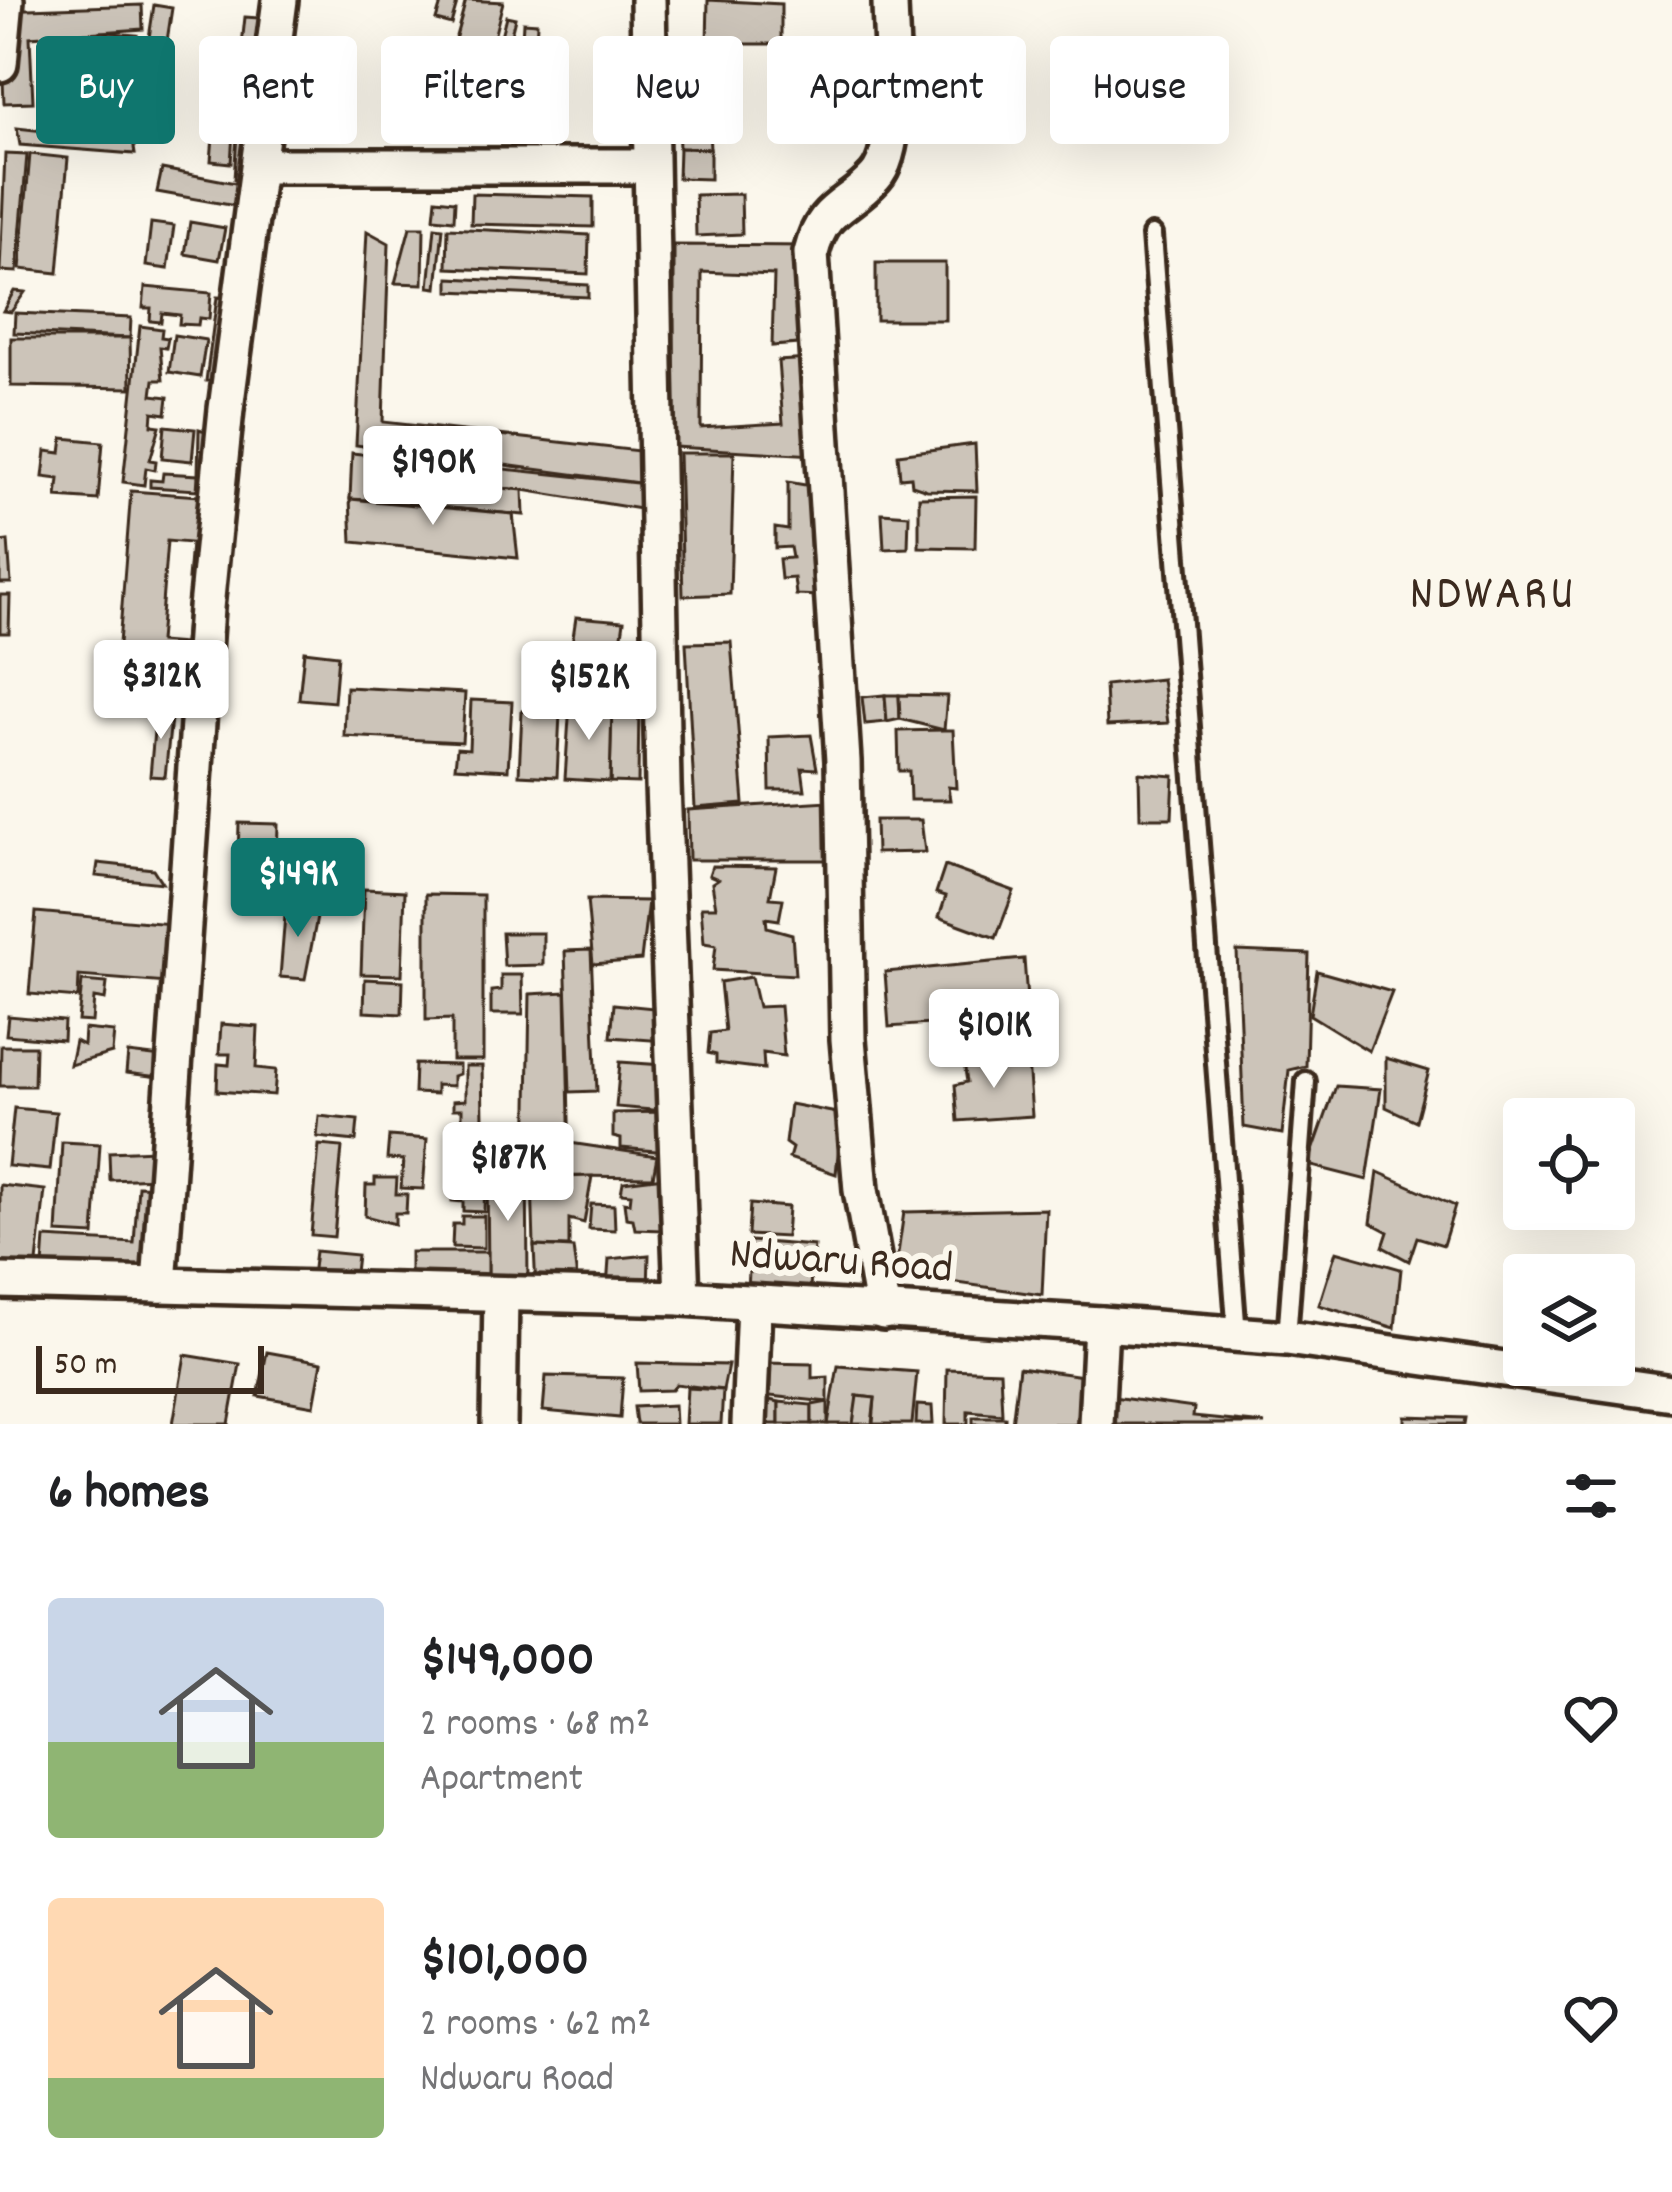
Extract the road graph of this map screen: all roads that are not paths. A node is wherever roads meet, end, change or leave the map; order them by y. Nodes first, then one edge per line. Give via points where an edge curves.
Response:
1 (6, 0) edge
2 (280, 0) edge
3 (648, 0) edge
4 (890, 0) edge
5 (0, 64) edge
6 (262, 166) junction
7 (650, 166) junction
8 (1152, 235) dead end
9 (1306, 1081) dead end
10 (0, 1281) edge
11 (159, 1285) junction
12 (501, 1295) junction
13 (682, 1298) junction
14 (754, 1305) junction
15 (883, 1312) junction
16 (1101, 1324) junction
17 (1237, 1336) junction
18 (1287, 1338) junction
19 (1672, 1393) edge
20 (499, 1424) edge
21 (749, 1424) edge
22 (1096, 1424) edge

1 - 5 street
2 - 6 street
3 - 7 street
4 - 15 street via 891,137 878,175 818,224 811,253 844,761 848,1039 861,1190
6 - 7 street
6 - 11 street via 206,608
7 - 13 street
8 - 17 lane
9 - 18 lane
10 - 11 street, Ndwaru Road
11 - 12 street, Ndwaru Road
12 - 13 street, Ndwaru Road
12 - 20 street
13 - 14 street, Ndwaru Road
14 - 15 street, Ndwaru Road
14 - 21 street
15 - 16 street, Ndwaru Road
16 - 17 street, Ndwaru Road
16 - 22 street
17 - 18 street, Ndwaru Road
18 - 19 street, Ndwaru Road

